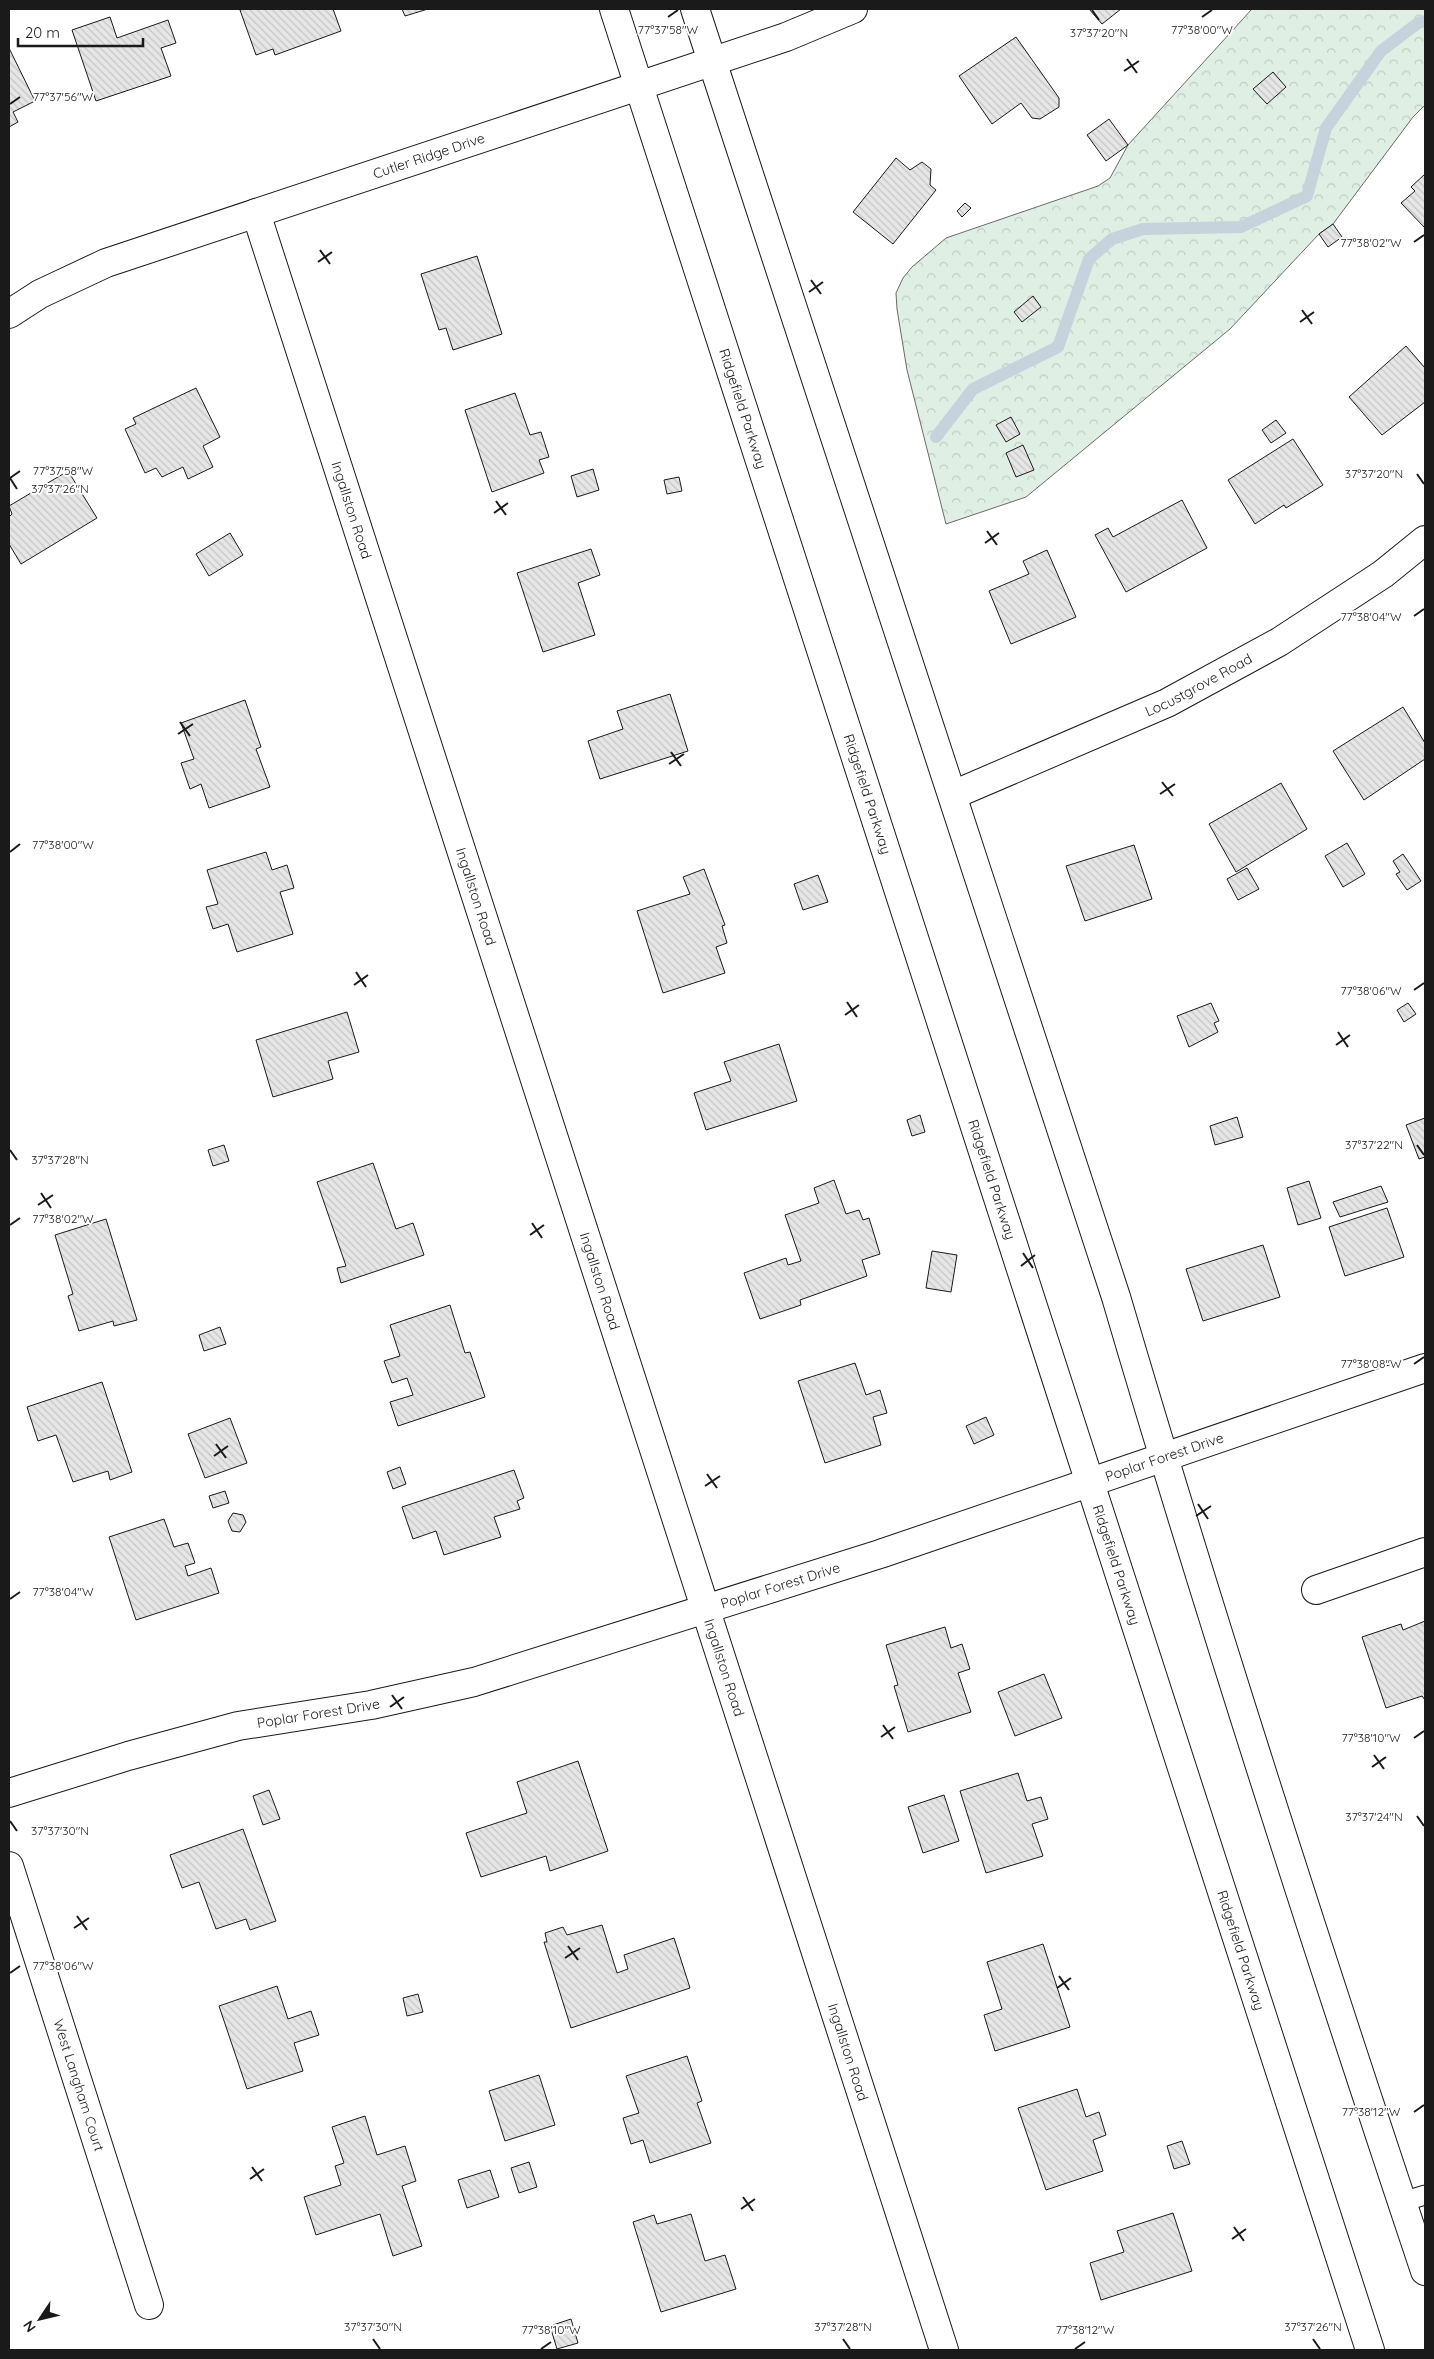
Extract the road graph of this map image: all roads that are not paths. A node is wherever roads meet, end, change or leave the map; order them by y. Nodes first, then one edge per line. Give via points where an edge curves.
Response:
1 (614, 9) edge
2 (695, 9) edge
3 (853, 9) edge
4 (712, 60) junction
5 (639, 86) junction
6 (256, 213) junction
7 (9, 314) edge
8 (1425, 540) edge
9 (952, 795) junction
10 (1425, 1368) edge
11 (1163, 1458) junction
12 (1089, 1482) junction
13 (1425, 1552) edge
14 (1316, 1590) dead end
15 (705, 1609) junction
16 (9, 1793) edge
17 (9, 1866) edge
18 (1414, 2198) edge
19 (1425, 2271) edge
20 (149, 2305) dead end
21 (944, 2350) edge
22 (1370, 2350) edge

1 - 5 street, Ridgefield Parkway
2 - 4 street
3 - 4 street, Cutler Ridge Drive via 786,37
4 - 5 street, Cutler Ridge Drive
4 - 9 street
5 - 6 street, Cutler Ridge Drive
5 - 12 street, Ridgefield Parkway
6 - 7 street, Cutler Ridge Drive via 106,264 40,294
6 - 15 street, Ingallston Road
8 - 9 street, Locustgrove Road via 1383,574 1280,642 1167,704
9 - 11 street via 1112,1288
10 - 11 street, Poplar Forest Drive
11 - 12 street, Poplar Forest Drive
11 - 18 street
12 - 15 street, Poplar Forest Drive via 880,1554
12 - 22 street, Ridgefield Parkway
13 - 14 street
15 - 16 street, Poplar Forest Drive via 474,1682 371,1705 238,1726
15 - 21 street, Ingallston Road
17 - 20 street, West Langham Court
18 - 19 street

